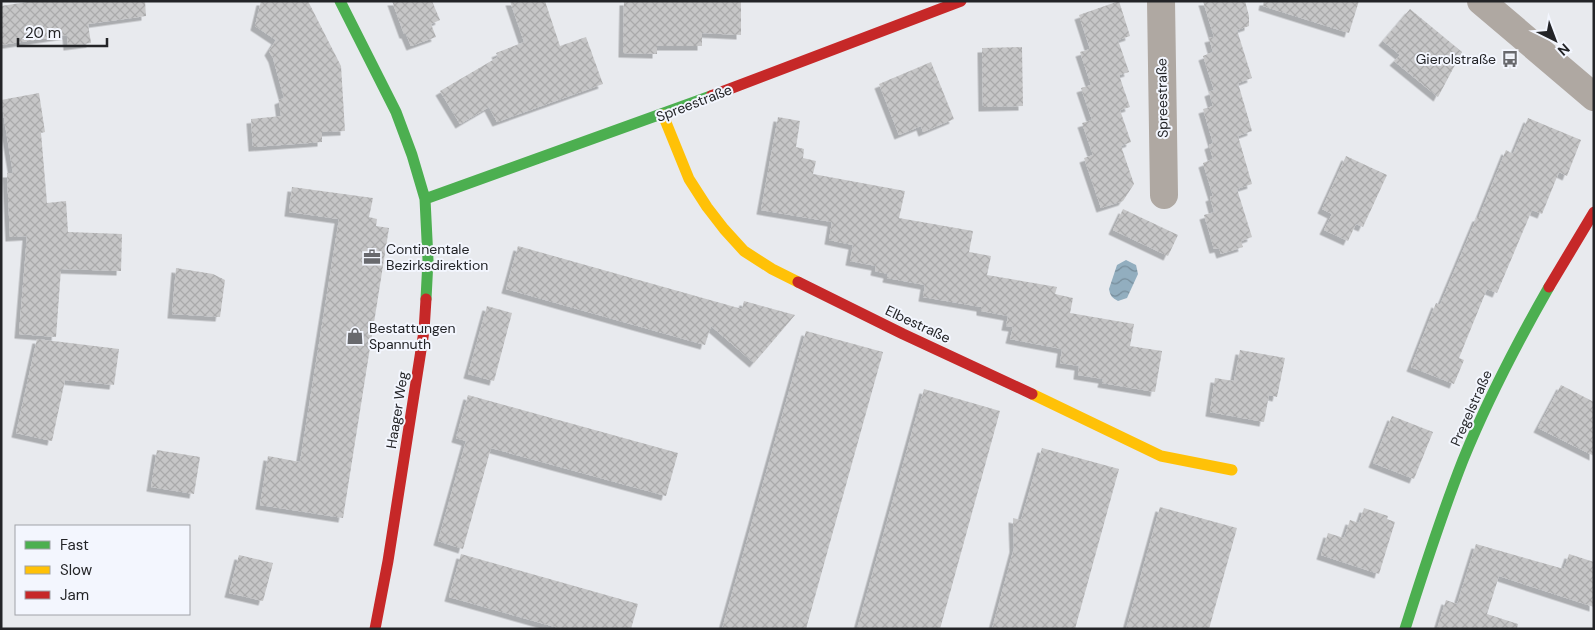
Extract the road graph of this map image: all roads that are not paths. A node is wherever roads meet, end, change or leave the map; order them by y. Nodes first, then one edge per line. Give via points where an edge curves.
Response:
1 (340, 1) edge
2 (961, 1) edge
3 (1161, 1) edge
4 (1481, 1) edge
5 (1594, 97) edge
6 (663, 115) junction
7 (1164, 195) dead end
8 (425, 199) junction
9 (1594, 212) edge
10 (1232, 470) dead end
11 (375, 629) edge
12 (1404, 629) edge

1 - 8 street, Haager Weg via 396,112
2 - 6 street, Spreestraße
3 - 7 street, Spreestraße
4 - 5 street
6 - 8 street, Spreestraße
6 - 10 street, Elbestraße via 689,179 707,207 744,251 772,269 1147,450 1161,456
8 - 11 street, Haager Weg via 428,260 424,331
9 - 12 street, Pregelstraße via 1534,311 1483,414 1449,495

